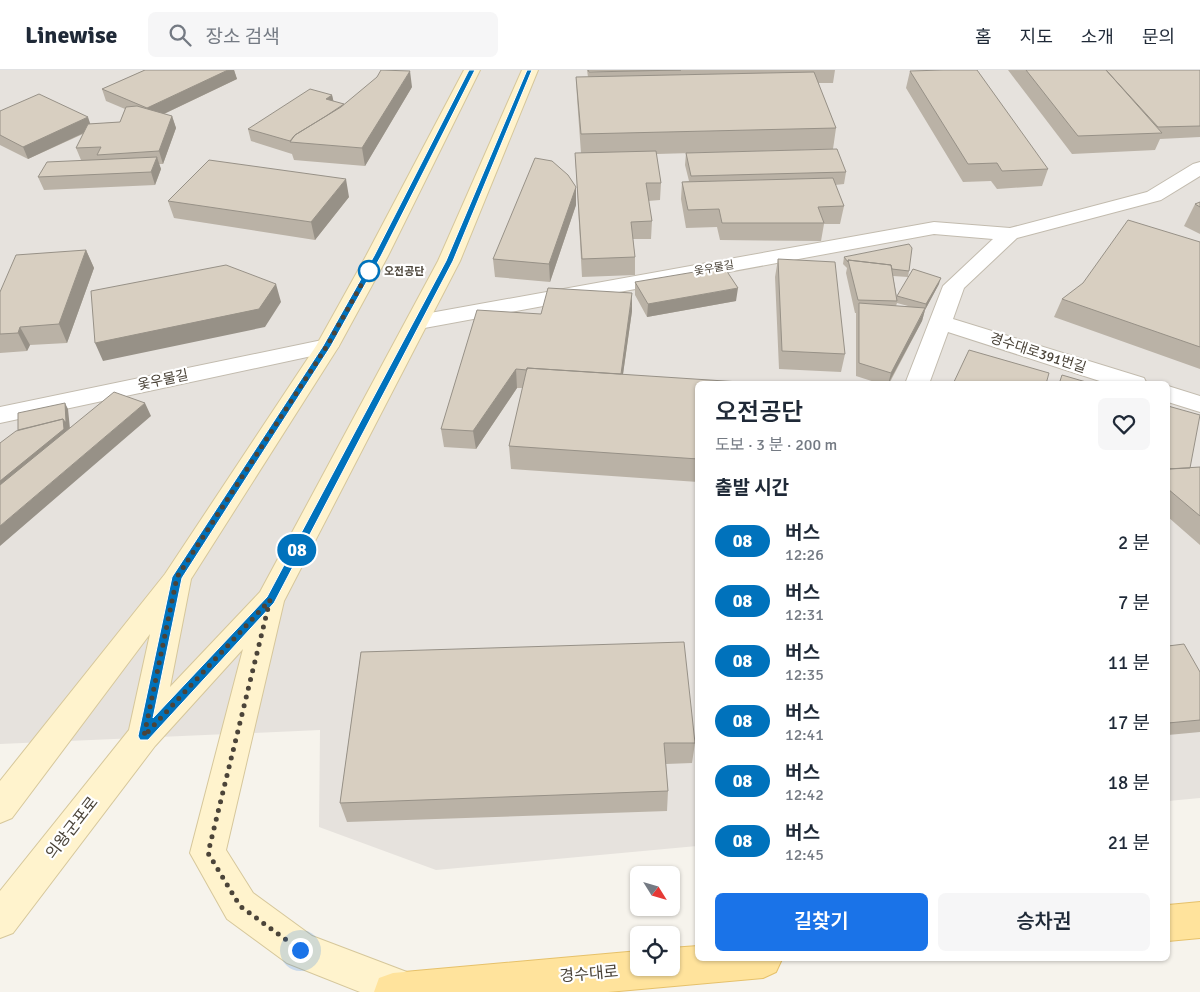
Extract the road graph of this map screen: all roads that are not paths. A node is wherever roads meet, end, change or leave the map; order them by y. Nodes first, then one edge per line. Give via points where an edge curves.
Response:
1 (472, 70) edge
2 (530, 70) edge
3 (1200, 168) edge
4 (1010, 234) junction
5 (419, 322) junction
6 (940, 322) junction
7 (327, 346) junction
8 (918, 381) edge
9 (1126, 381) edge
10 (1170, 395) edge
11 (1200, 404) edge
12 (0, 415) edge
13 (177, 577) junction
14 (270, 600) junction
15 (144, 736) junction
16 (0, 806) edge
17 (0, 920) edge
18 (1200, 920) edge
19 (1170, 923) edge
20 (731, 961) edge
21 (682, 964) edge
22 (399, 991) edge

1 - 7 street, 의왕군포로 via 378,256
2 - 5 street, 의왕군포로 via 449,261
3 - 4 street via 1154,196
4 - 5 street, 옻우물길 via 934,228
4 - 6 street via 954,286
5 - 14 street, 의왕군포로
6 - 8 street
6 - 9 street, 경수대로391번길
7 - 12 street, 옻우물길
7 - 13 street, 의왕군포로
10 - 11 street
13 - 15 street, 의왕군포로
13 - 16 street
14 - 15 street, 의왕군포로
14 - 22 street via 208,853 240,906 300,950
15 - 17 street, 의왕군포로
18 - 19 main road
20 - 21 main road, 경수대로
21 - 22 main road, 경수대로

